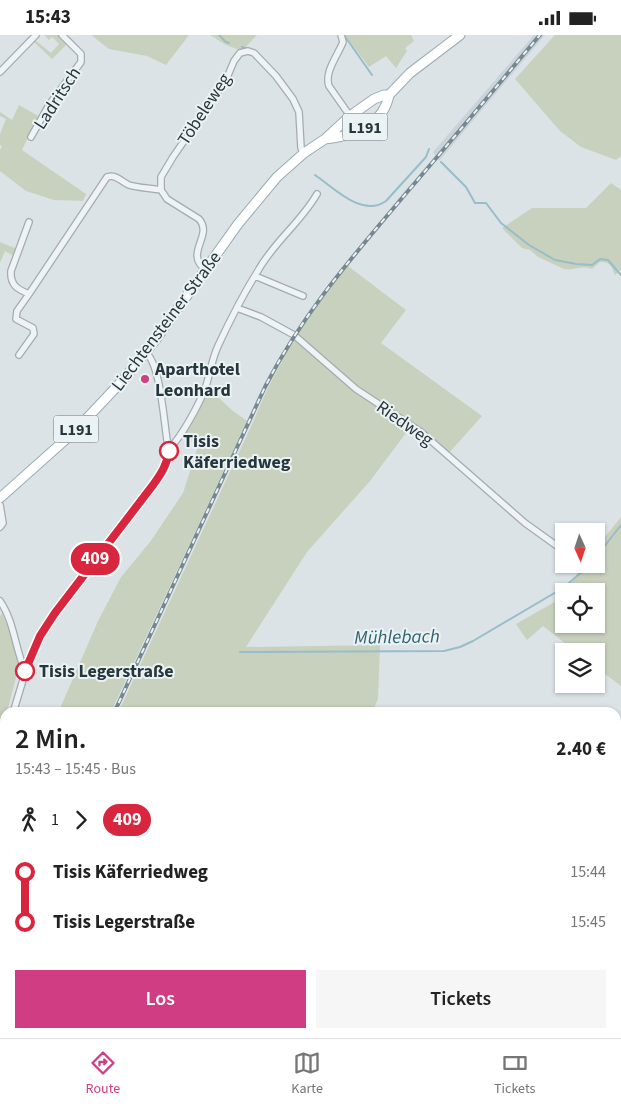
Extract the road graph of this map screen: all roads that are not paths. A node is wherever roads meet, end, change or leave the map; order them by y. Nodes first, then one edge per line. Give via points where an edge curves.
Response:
1 (36, 35) edge
2 (62, 35) edge
3 (341, 35) edge
4 (460, 35) edge
5 (0, 71) edge
6 (389, 95) junction
7 (350, 116) junction
8 (31, 137) dead end
9 (325, 139) junction
10 (304, 153) junction
11 (161, 190) junction
12 (317, 194) dead end
13 (29, 222) dead end
14 (206, 270) junction
15 (255, 276) junction
16 (28, 294) junction
17 (303, 295) dead end
18 (238, 308) junction
19 (146, 353) junction
20 (19, 355) dead end
21 (170, 448) junction
22 (0, 498) edge
23 (0, 505) edge
24 (0, 527) edge
25 (555, 545) edge
26 (0, 601) edge
27 (25, 671) junction
28 (15, 707) edge

1 - 5 street
2 - 8 street, Ladritsch via 81,55 81,62 49,105
3 - 7 street via 344,42 327,81
4 - 6 main road via 410,73
6 - 7 main road, Liechtensteiner Straße / L191 via 374,99
6 - 9 main road, Liechtensteiner Straße / L191 via 381,116 358,132
7 - 9 main road, Liechtensteiner Straße / L191
9 - 10 main road, Liechtensteiner Straße / L191
10 - 11 street, Töbeleweg via 301,148 300,112 293,99 258,57 245,51 236,57 226,80 173,157 161,177
10 - 14 main road, Liechtensteiner Straße / L191 via 266,189
11 - 14 street via 167,199 203,224 197,261
11 - 16 street via 129,185 116,177 107,177
12 - 15 street via 307,212 274,246
13 - 16 street via 10,278 17,289
14 - 19 main road, Liechtensteiner Straße / L191
15 - 17 street
15 - 18 street
16 - 20 street via 17,311 16,319 33,328 34,334
18 - 21 street via 216,351 203,394
18 - 25 street, Riedweg via 294,335 356,389 421,431 525,523
19 - 21 street via 151,357 158,379
19 - 22 main road, Liechtensteiner Straße / L191 via 74,431
21 - 27 street via 164,469 40,636
23 - 24 street via 3,523
26 - 27 street
27 - 28 street

